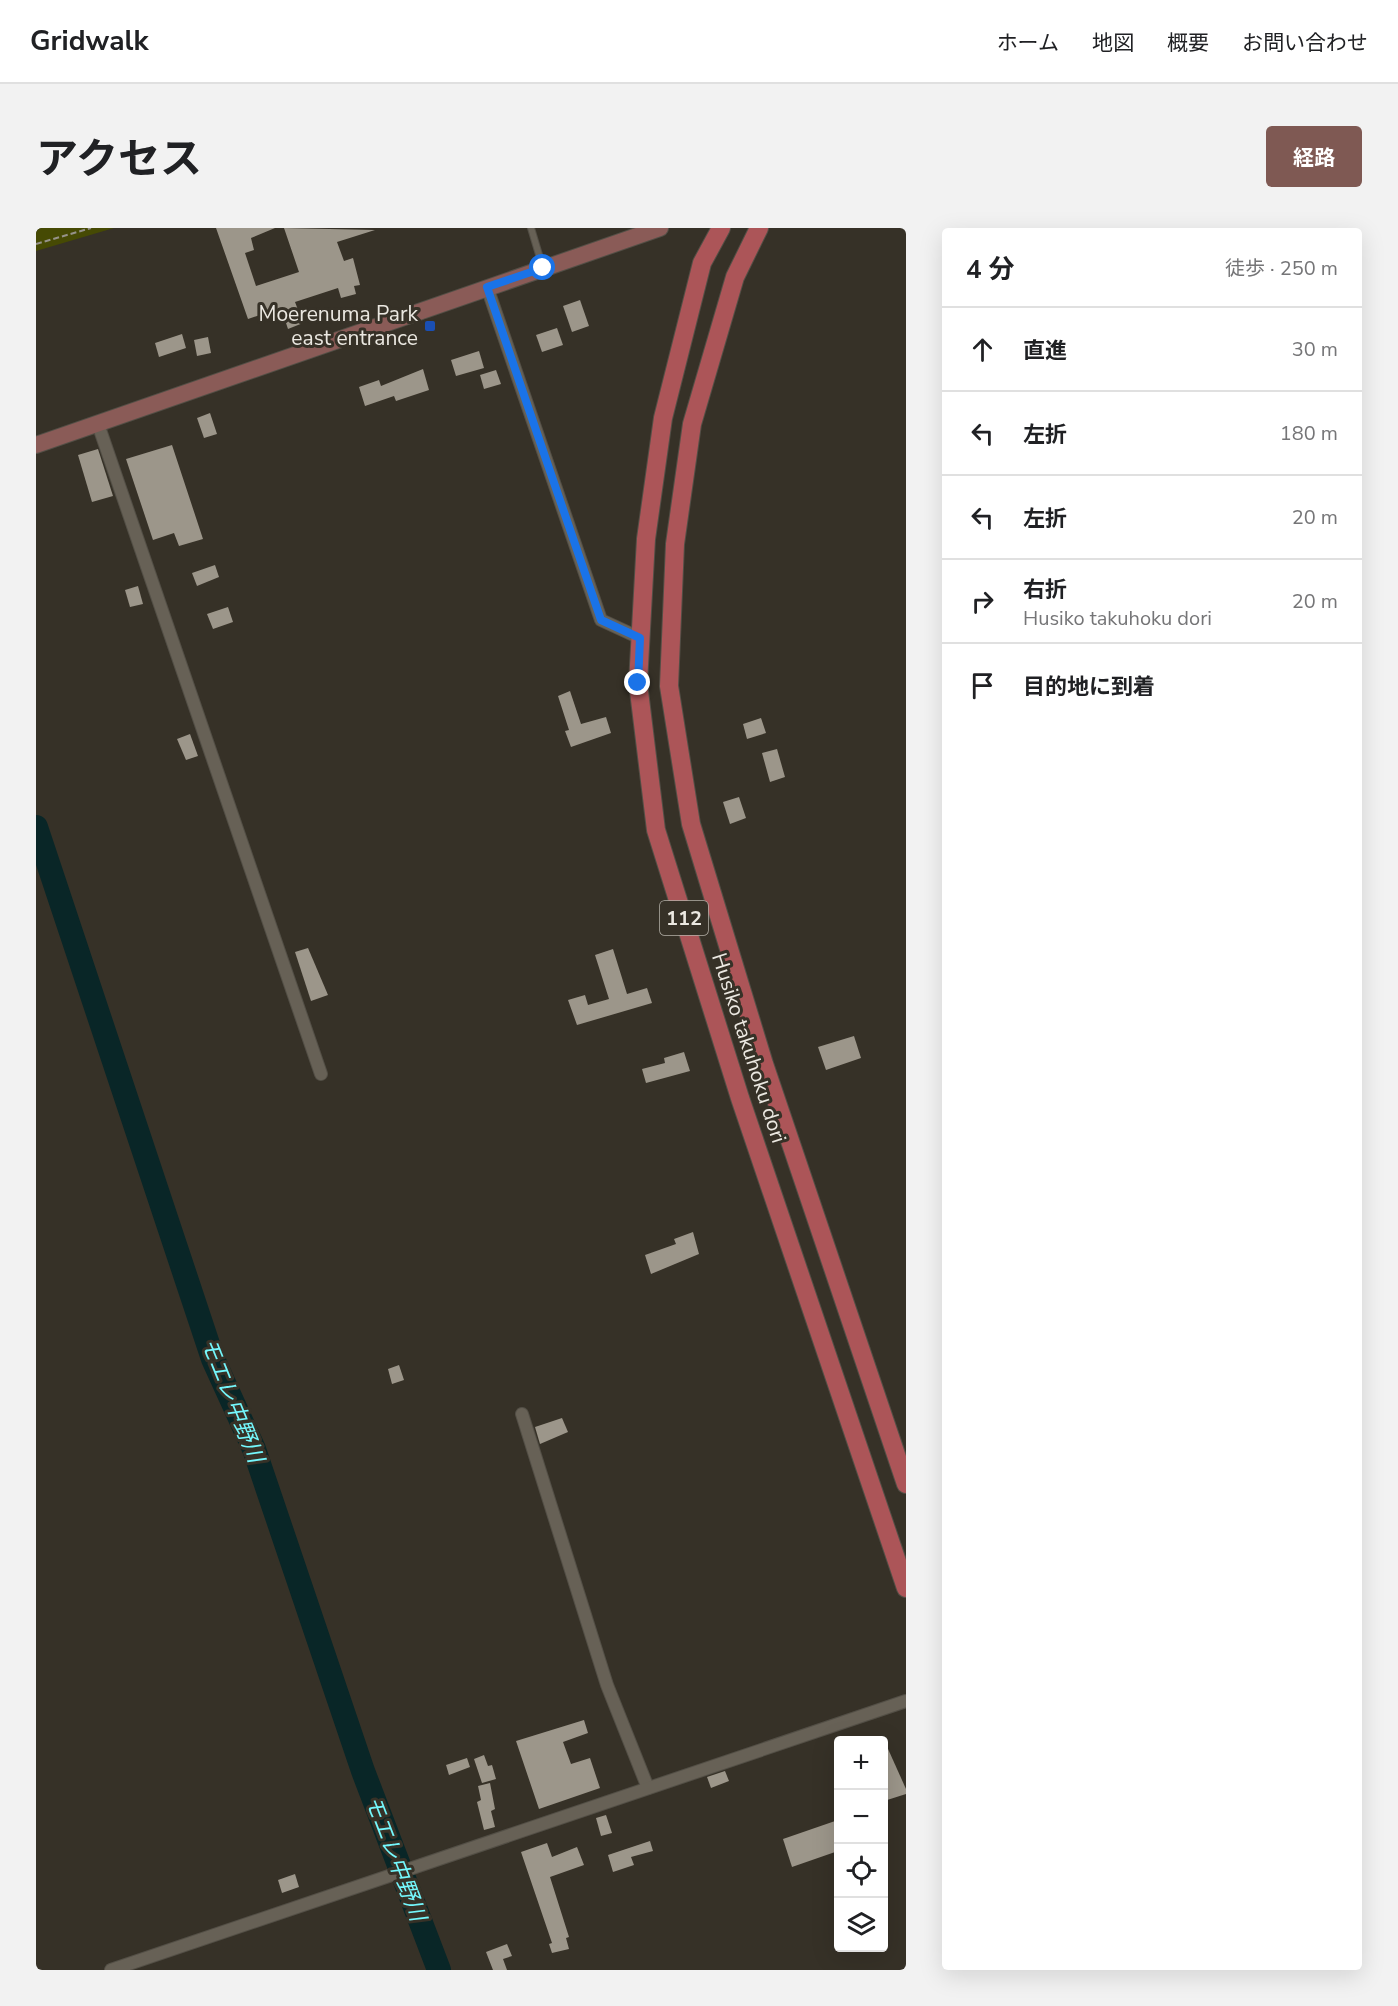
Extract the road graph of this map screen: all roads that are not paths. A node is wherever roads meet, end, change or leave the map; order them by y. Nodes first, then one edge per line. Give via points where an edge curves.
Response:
1 (531, 228) edge
2 (660, 228) edge
3 (721, 228) edge
4 (759, 228) edge
5 (543, 268) junction
6 (487, 287) junction
7 (98, 424) junction
8 (36, 445) edge
9 (640, 638) junction
10 (321, 1074) dead end
11 (522, 1414) dead end
12 (906, 1484) edge
13 (906, 1588) edge
14 (906, 1701) edge
15 (648, 1788) junction
16 (111, 1970) edge

1 - 5 lane
2 - 5 street
3 - 9 main road, Husiko takuhoku dori / 112 via 702,263 663,418 646,539
4 - 12 main road, Husiko takuhoku dori / 112 via 735,277 692,424 675,544 669,686 691,824 764,1064
5 - 6 street
6 - 7 street
6 - 9 street via 601,620
7 - 8 street
7 - 10 street
9 - 13 main road, Husiko takuhoku dori / 112 via 638,683 656,830 740,1098
11 - 15 street via 607,1685
14 - 15 street
15 - 16 street

